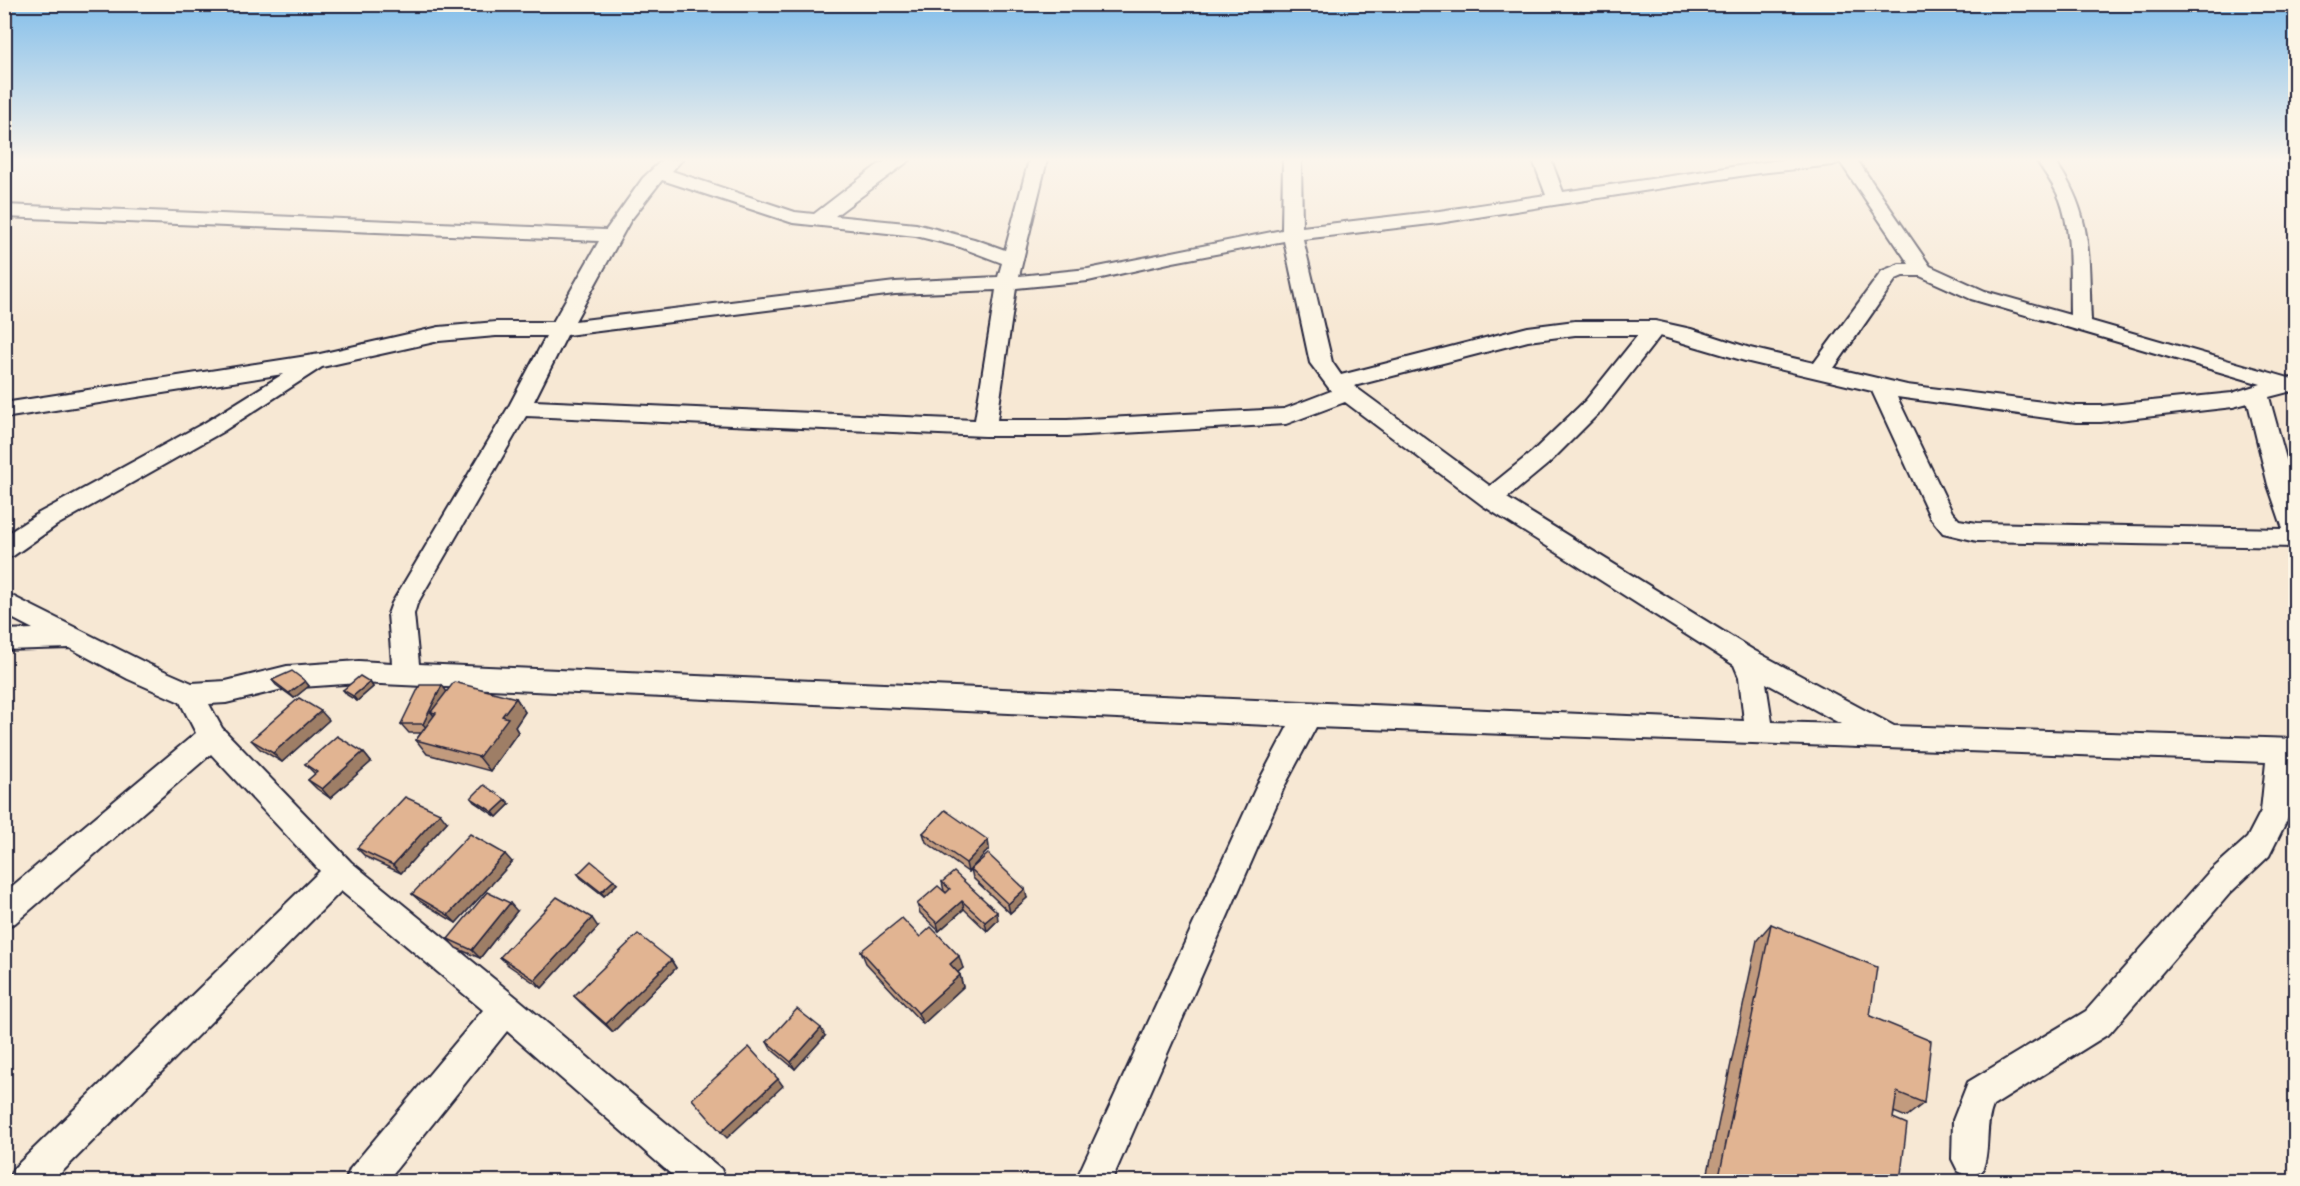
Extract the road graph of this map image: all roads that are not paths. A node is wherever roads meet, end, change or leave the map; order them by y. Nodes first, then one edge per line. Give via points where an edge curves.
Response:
1 (110, 215) edge
2 (625, 215) edge
3 (786, 215) edge
4 (824, 215) edge
5 (1023, 215) edge
6 (1292, 215) edge
7 (1450, 215) edge
8 (1886, 215) edge
9 (2073, 215) edge
10 (818, 220) junction
11 (1292, 234) junction
12 (612, 236) junction
13 (1012, 260) junction
14 (1923, 270) junction
15 (1007, 283) junction
16 (2081, 323) junction
17 (1655, 328) junction
18 (560, 329) junction
19 (320, 361) junction
20 (1820, 372) junction
21 (2291, 385) edge
22 (1881, 386) junction
23 (1342, 388) junction
24 (2257, 393) junction
25 (519, 408) junction
26 (4, 411) edge
27 (986, 428) junction
28 (1491, 499) junction
29 (2295, 530) edge
30 (2295, 538) edge
31 (4, 549) edge
32 (4, 602) edge
33 (76, 638) junction
34 (4, 640) edge
35 (1744, 658) junction
36 (406, 673) junction
37 (190, 694) junction
38 (1308, 715) junction
39 (1760, 733) junction
40 (212, 736) junction
41 (1890, 738) junction
42 (2288, 751) edge
43 (340, 872) junction
44 (4, 913) edge
45 (505, 1008) junction
46 (1970, 1159) dead end
47 (26, 1182) edge
48 (363, 1182) edge
49 (708, 1182) edge
50 (1093, 1182) edge

1 - 12 street
2 - 12 street
3 - 10 street
4 - 10 street
5 - 13 street
6 - 11 street
7 - 11 street
8 - 14 street
9 - 16 street
10 - 13 street via 916,230
11 - 15 street via 1088,275
11 - 23 street via 1321,363
12 - 18 street
13 - 15 street
14 - 16 street via 1978,295
14 - 20 street via 1899,270 1889,275
15 - 18 street via 895,288
15 - 27 street
16 - 21 street
17 - 20 street
17 - 23 street via 1575,328 1528,334
17 - 28 street via 1594,405
18 - 19 street via 439,334
18 - 25 street
19 - 26 street
19 - 31 street via 214,428 48,519
20 - 22 street
21 - 24 street
22 - 24 street via 2076,414 2234,400
22 - 30 street via 1942,517 1952,527 1977,532
23 - 27 street via 1286,416 1067,428
23 - 28 street
24 - 29 street
25 - 27 street
25 - 36 street via 405,603 401,614
28 - 35 street
32 - 33 street
33 - 34 street
33 - 37 street via 137,672
35 - 39 street via 1752,677
35 - 41 street
36 - 37 street via 287,677 226,692
36 - 38 street
37 - 40 street
38 - 39 street
38 - 50 street via 1273,781
39 - 41 street
40 - 43 street
40 - 44 street
41 - 42 street
42 - 46 street via 2276,812 2258,847 2219,883 2098,1022 1980,1094 1970,1120
43 - 45 street
43 - 47 street
45 - 48 street
45 - 49 street

